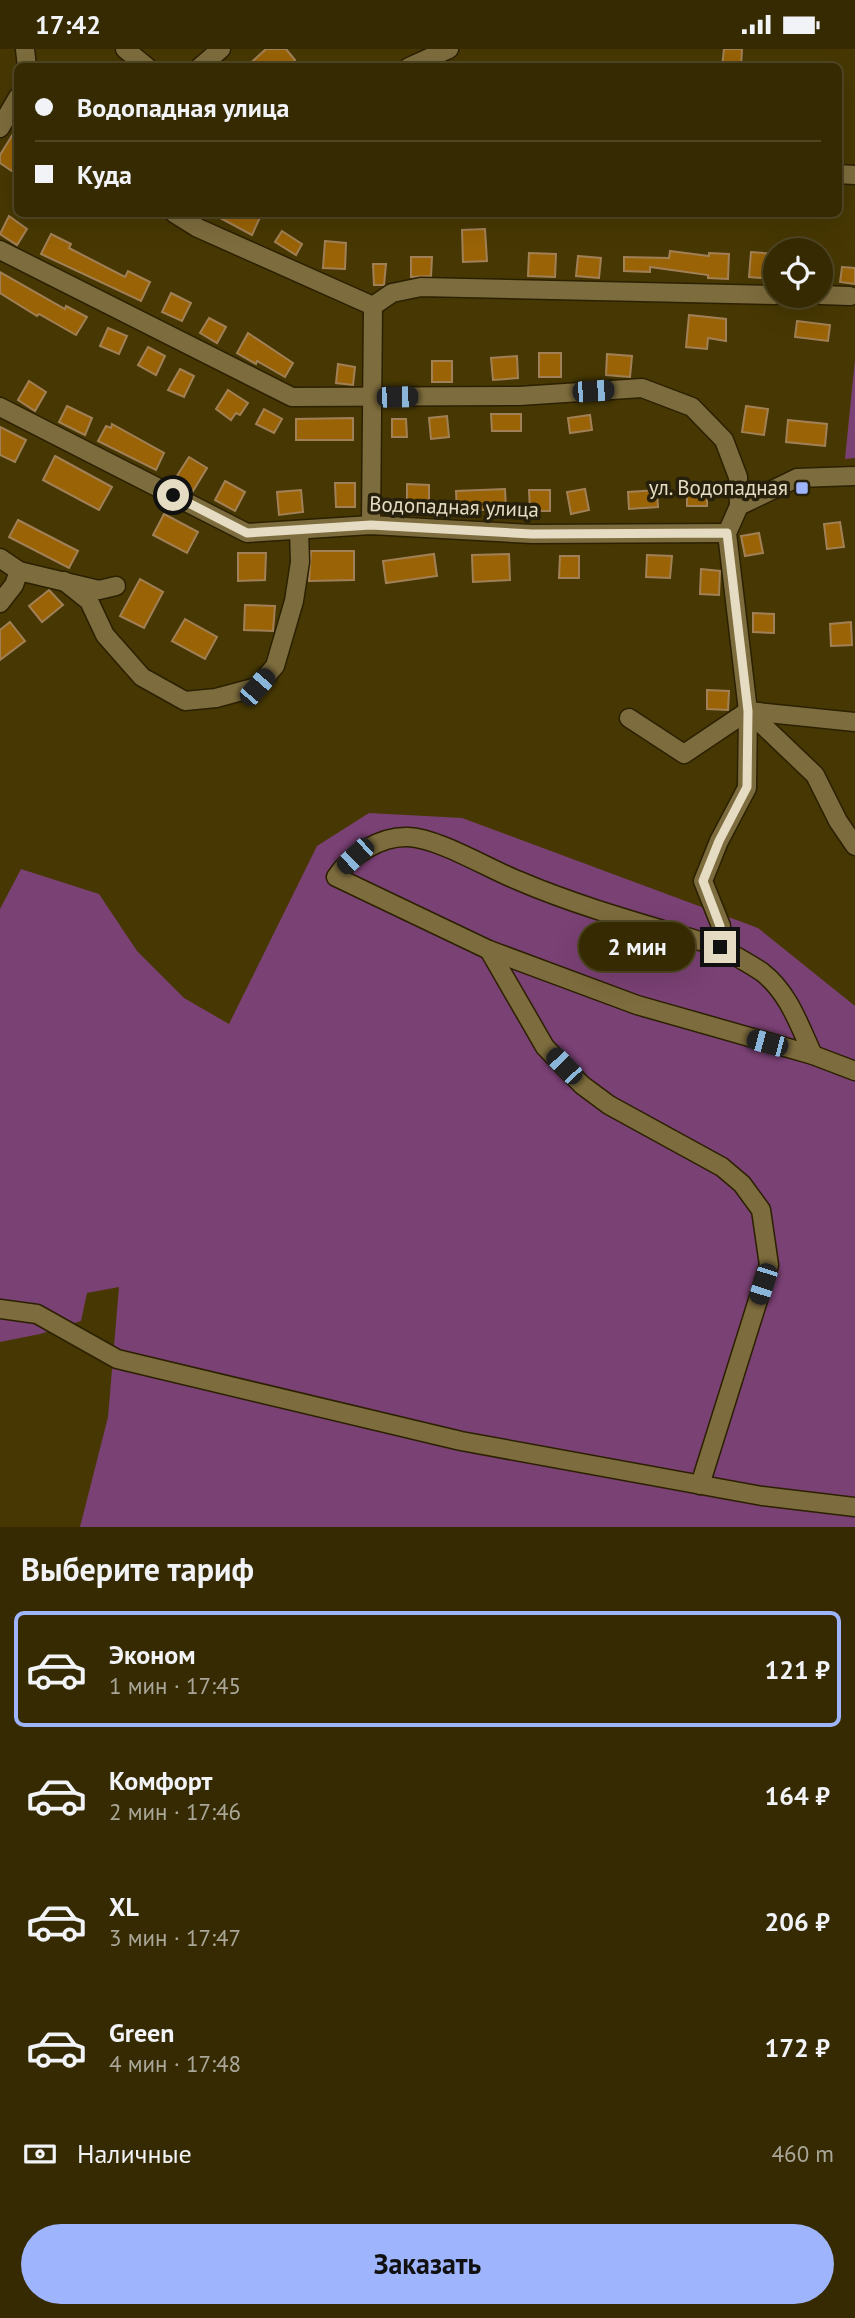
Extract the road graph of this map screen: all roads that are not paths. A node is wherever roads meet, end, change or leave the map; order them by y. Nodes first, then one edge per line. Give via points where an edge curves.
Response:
1 (125, 49) edge
2 (221, 49) edge
3 (449, 49) edge
4 (142, 63) edge
5 (205, 63) edge
6 (418, 63) edge
7 (14, 104) edge
8 (0, 128) edge
9 (180, 217) edge
10 (0, 250) edge
11 (763, 295) edge
12 (833, 295) edge
13 (850, 296) dead end
14 (373, 306) junction
15 (372, 398) junction
16 (0, 407) edge
17 (855, 476) edge
18 (739, 506) junction
19 (371, 525) junction
20 (299, 530) junction
21 (727, 533) junction
22 (0, 558) edge
23 (19, 571) junction
24 (64, 581) junction
25 (116, 586) dead end
26 (0, 603) edge
27 (748, 711) junction
28 (629, 717) dead end
29 (855, 722) edge
30 (838, 821) junction
31 (855, 829) edge
32 (855, 846) edge
33 (720, 947) junction
34 (489, 950) junction
35 (813, 1055) junction
36 (855, 1071) edge
37 (0, 1309) edge
38 (700, 1485) junction
39 (855, 1507) edge

1 - 4 street
2 - 5 street
3 - 6 street
7 - 8 street
9 - 14 street
10 - 15 street via 292,397
11 - 14 street via 421,287 393,293
12 - 13 street
14 - 15 street
15 - 18 street via 642,388 692,407 724,440 738,477
15 - 19 street
16 - 20 street, Водопадная улица via 247,533
17 - 18 street via 797,478
18 - 21 street
19 - 20 street, Водопадная улица
19 - 21 street, Водопадная улица via 532,534
20 - 24 street via 294,601 275,666 257,687 216,698 185,701 142,677 105,635 89,601
21 - 27 street
22 - 23 street
23 - 24 street
23 - 26 street
24 - 25 street via 99,590
27 - 28 street via 684,754
27 - 29 street
27 - 30 street via 815,775
27 - 33 street via 747,787 703,881 720,926
30 - 31 street
30 - 32 street
33 - 34 street via 600,911 410,837 374,845 355,856 336,877
33 - 35 street via 781,991
34 - 35 street via 637,1006
34 - 38 street via 545,1047 582,1084 609,1105 723,1167 761,1210 769,1265
35 - 36 street
37 - 38 street via 37,1314 117,1359 461,1441
38 - 39 street

